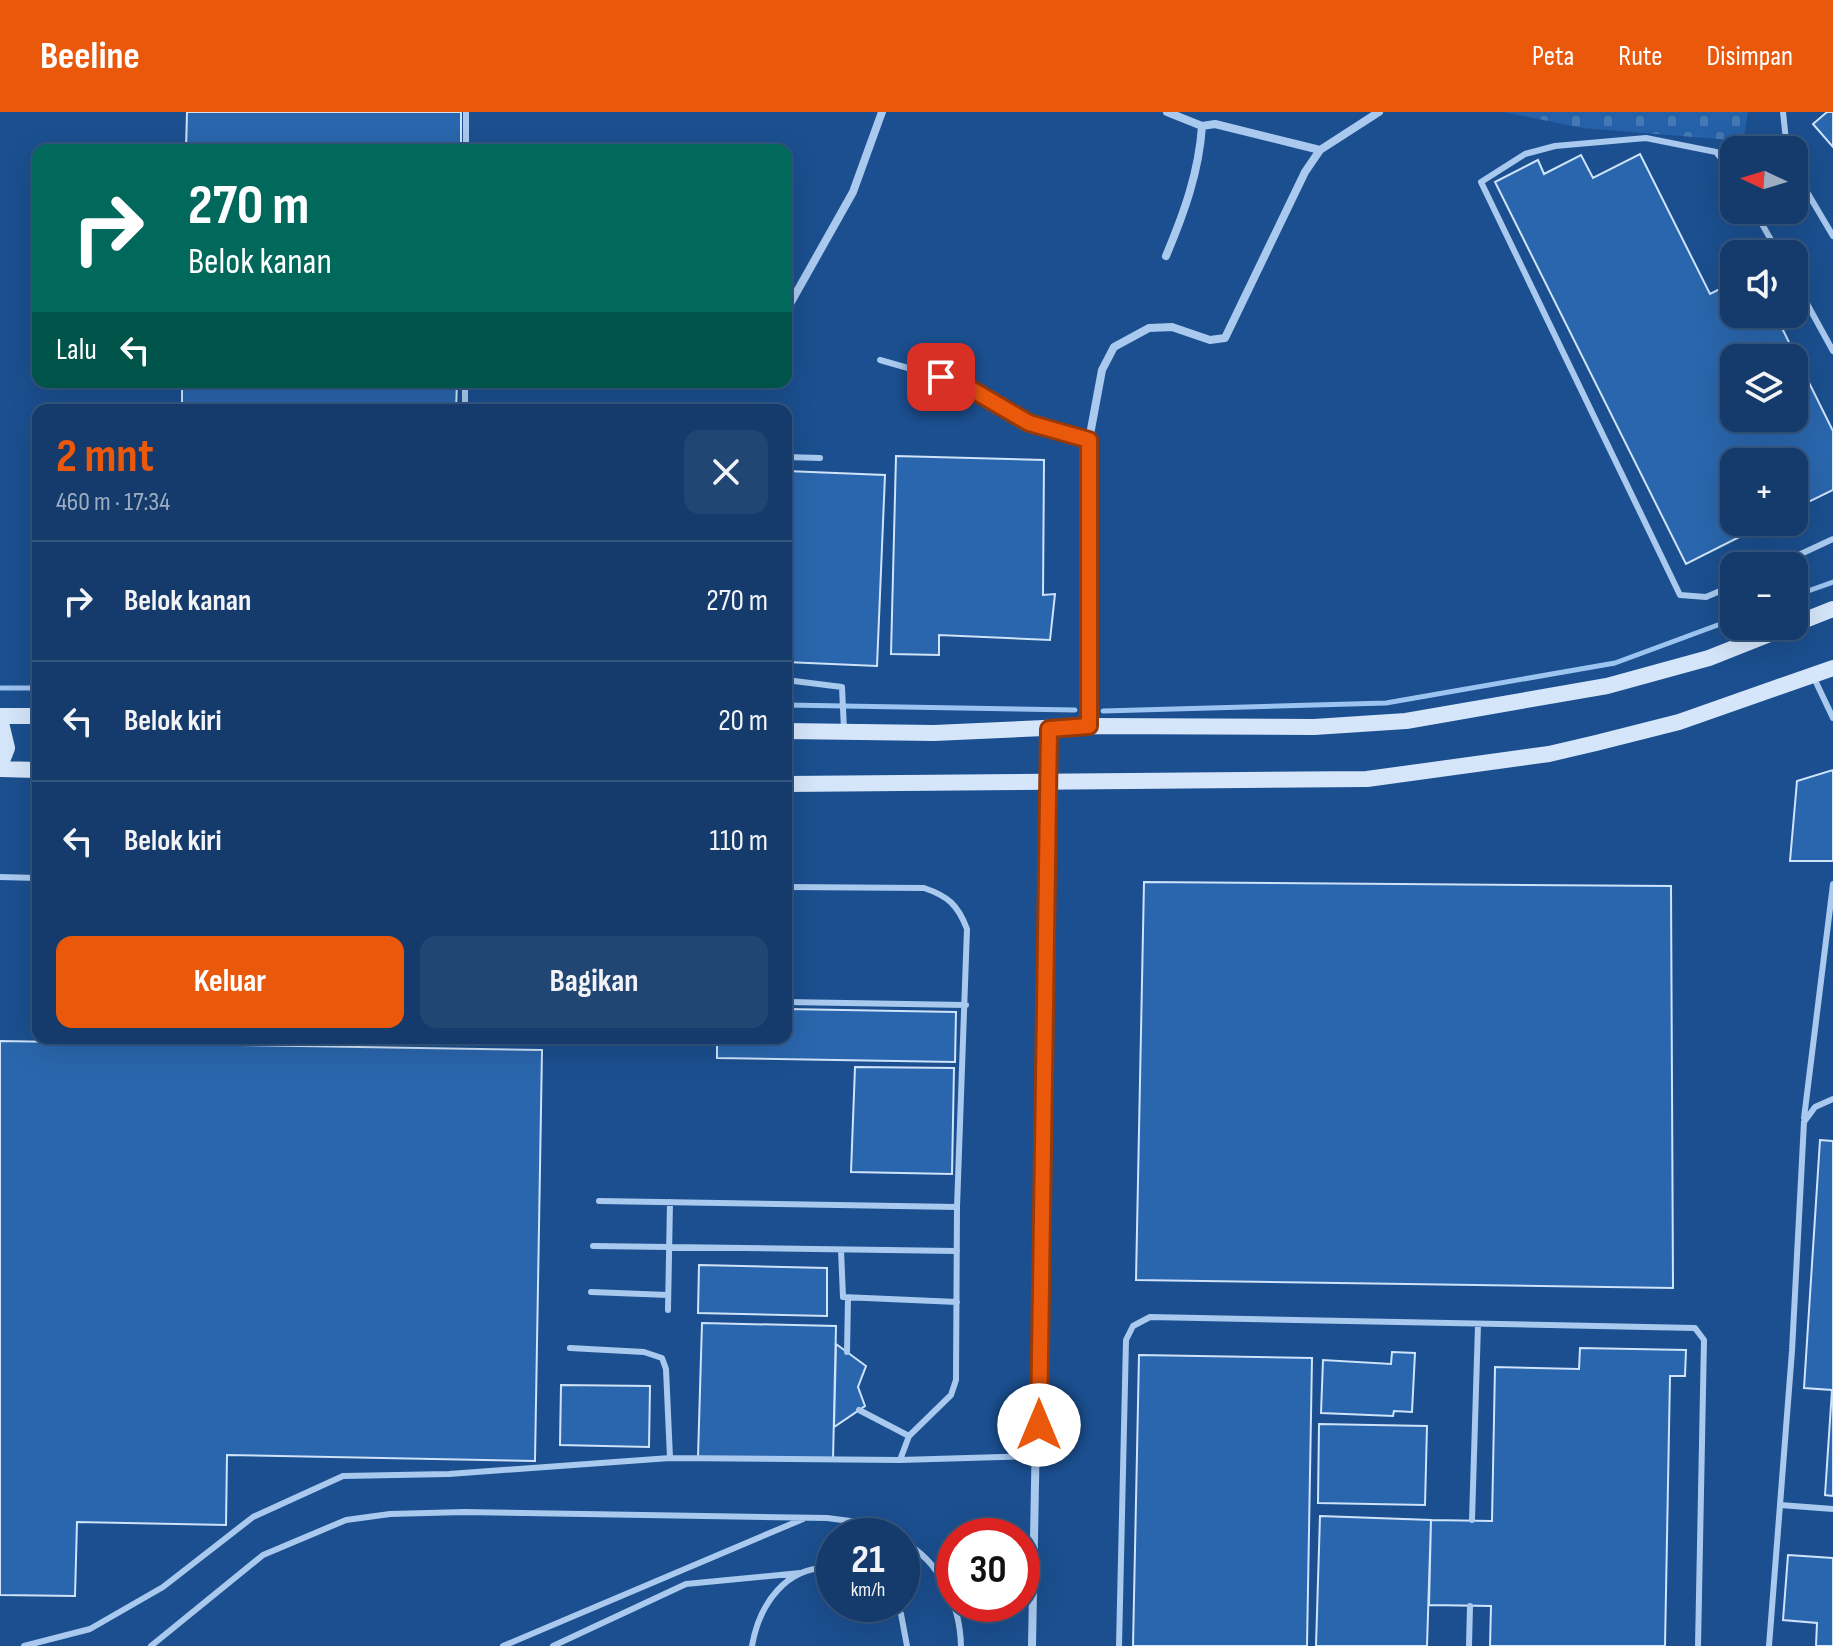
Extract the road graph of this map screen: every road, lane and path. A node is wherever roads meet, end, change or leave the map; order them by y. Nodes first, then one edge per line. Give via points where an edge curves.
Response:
1 (466, 112) edge
2 (882, 112) edge
3 (1167, 112) edge
4 (1214, 112) edge
5 (1379, 112) edge
6 (1783, 112) edge
7 (1215, 124) junction
8 (1202, 126) junction
9 (1786, 136) edge
10 (466, 144) edge
11 (1320, 150) junction
12 (1720, 157) edge
13 (1808, 194) edge
14 (1833, 236) edge
15 (1166, 256) dead end
16 (792, 300) edge
17 (1808, 305) edge
18 (1833, 351) edge
19 (880, 360) dead end
20 (1089, 440) junction
21 (792, 457) edge
22 (820, 458) dead end
23 (1833, 539) edge
24 (1805, 552) edge
25 (1720, 591) edge
26 (1833, 609) edge
27 (1833, 668) edge
28 (1814, 677) junction
29 (792, 681) edge
30 (32, 716) edge
31 (0, 718) edge
32 (1833, 718) edge
33 (1089, 726) junction
34 (1049, 729) junction
35 (792, 731) edge
36 (844, 733) junction
37 (0, 767) edge
38 (32, 770) edge
39 (1047, 780) junction
40 (792, 784) edge
41 (0, 877) edge
42 (32, 878) edge
43 (1833, 884) edge
44 (792, 887) edge
45 (792, 1002) edge
46 (966, 1005) junction
47 (1833, 1099) edge
48 (1804, 1122) junction
49 (599, 1201) dead end
50 (670, 1202) junction
51 (957, 1207) junction
52 (593, 1246) dead end
53 (670, 1247) junction
54 (841, 1250) junction
55 (957, 1251) junction
56 (591, 1292) dead end
57 (668, 1295) junction
58 (848, 1298) junction
59 (957, 1302) junction
60 (668, 1310) dead end
61 (1478, 1325) junction
62 (570, 1348) dead end
63 (847, 1352) dead end
64 (859, 1410) dead end
65 (909, 1436) junction
66 (1038, 1456) junction
67 (670, 1458) junction
68 (900, 1460) junction
69 (1780, 1505) junction
70 (1833, 1509) edge
71 (806, 1518) junction
72 (816, 1519) edge
73 (1472, 1520) dead end
74 (920, 1551) edge
75 (816, 1571) edge
76 (800, 1573) junction
77 (1470, 1606) dead end
78 (902, 1622) edge
79 (24, 1646) edge
80 (151, 1646) edge
81 (503, 1646) edge
82 (553, 1646) edge
83 (752, 1646) edge
84 (907, 1646) edge
85 (961, 1646) edge
86 (1032, 1646) edge
87 (1119, 1646) edge
88 (1469, 1646) edge
89 (1698, 1646) edge
90 (1769, 1646) edge

1 - 10 lane
2 - 16 street via 853,192
3 - 8 street
4 - 7 street
5 - 11 street
6 - 9 lane
7 - 8 street
7 - 11 street
8 - 15 street via 1186,208
11 - 20 street via 1294,191 1225,338 1210,340 1160,326 1123,340 1102,370
12 - 25 lane via 1646,138 1555,146 1525,154 1481,182 1680,595 1706,597
13 - 14 lane
17 - 18 lane
19 - 20 lane via 957,382 1029,423
20 - 33 street
21 - 22 lane
23 - 24 lane
26 - 33 street via 1709,658 1607,686 1439,716 1314,727
27 - 28 street
28 - 32 lane
28 - 39 street via 1596,743 1424,772 1307,781
29 - 36 lane via 839,685
30 - 31 street
31 - 37 street via 7,736
33 - 34 street
34 - 36 street
34 - 39 street
35 - 36 street
37 - 38 street
39 - 40 street
39 - 66 street
41 - 42 lane
43 - 48 lane
44 - 46 lane via 898,886 944,895 960,911 967,929
45 - 46 lane
46 - 51 lane
47 - 48 lane via 1815,1107
48 - 69 lane
49 - 50 lane
50 - 51 lane
50 - 53 lane
51 - 55 lane
52 - 53 lane
53 - 54 lane
53 - 57 lane
54 - 55 lane
54 - 58 lane via 841,1291
55 - 59 lane
56 - 57 lane
57 - 60 lane
58 - 59 lane
58 - 63 lane
59 - 65 lane via 956,1380 951,1395
61 - 73 lane
61 - 87 lane via 1150,1317 1133,1326 1126,1340
61 - 89 lane via 1672,1326 1700,1332 1704,1340
62 - 67 lane via 644,1352 662,1358
64 - 65 lane
65 - 68 lane
66 - 68 lane
66 - 86 street
67 - 68 lane
67 - 79 lane via 343,1476 253,1517 163,1587 90,1629
69 - 70 lane
69 - 90 lane
71 - 72 lane
71 - 80 lane via 464,1512 346,1520 263,1555
71 - 81 lane
74 - 85 lane via 947,1588 961,1626
75 - 76 lane
76 - 82 lane via 686,1584
76 - 83 lane via 774,1591 757,1618
77 - 88 lane
78 - 84 lane

